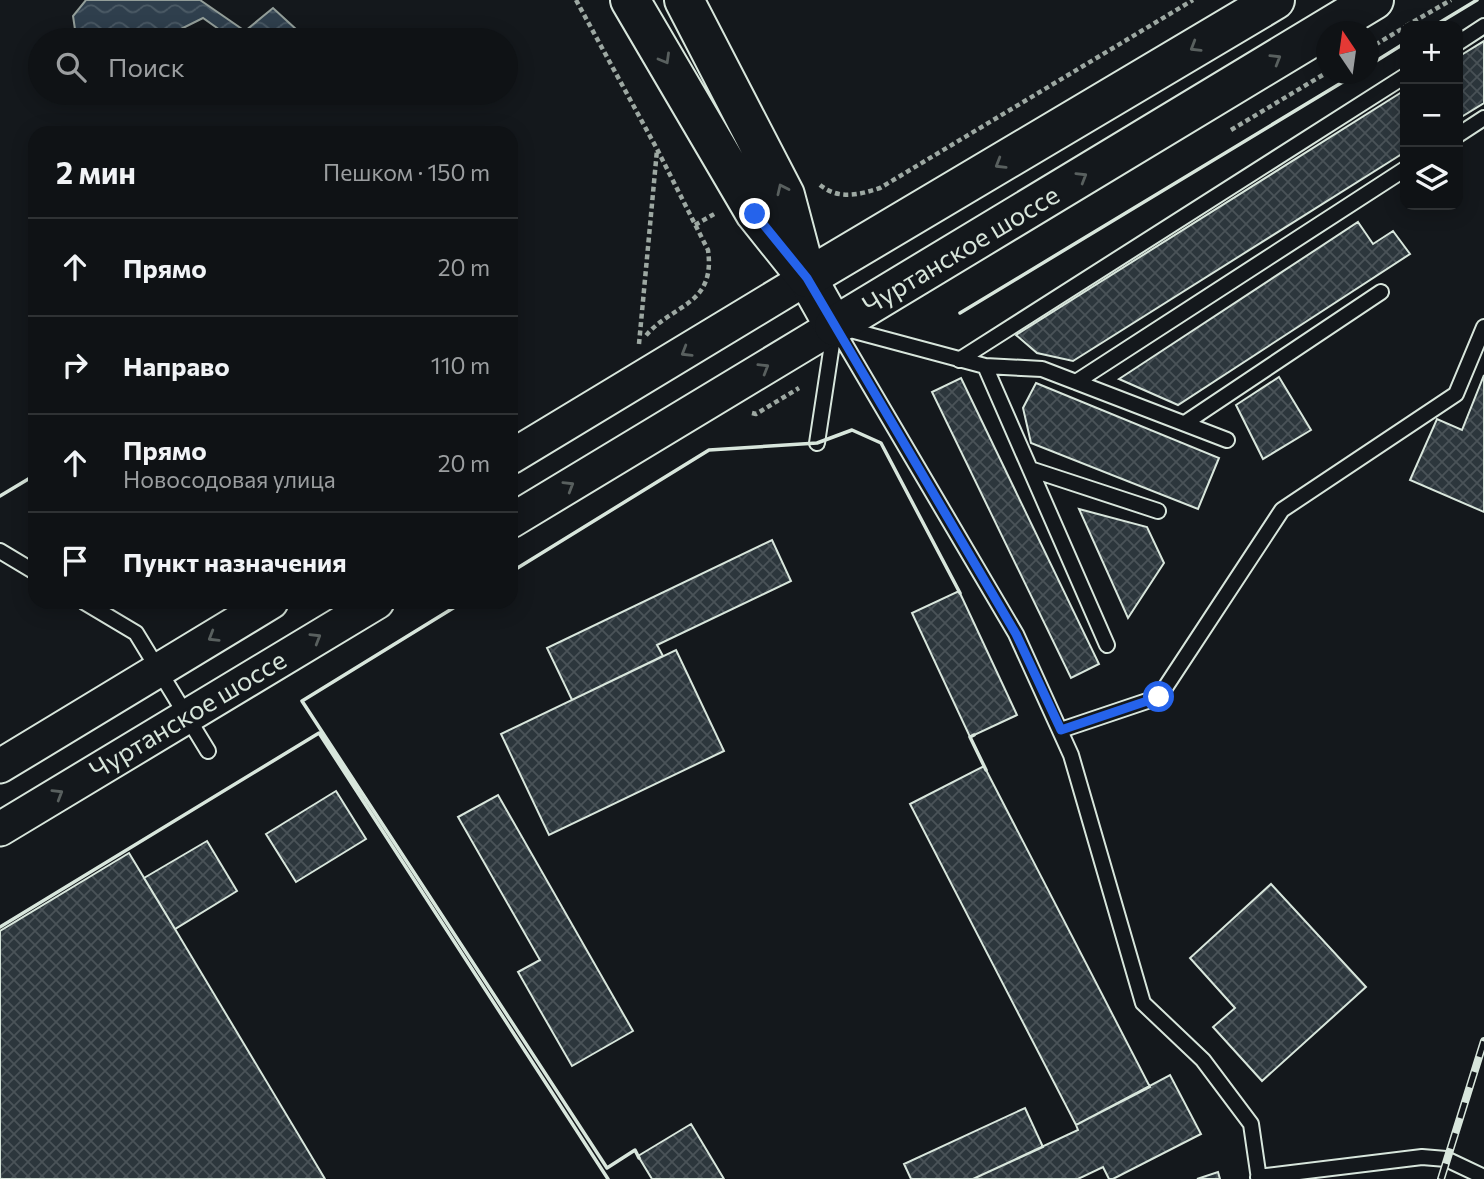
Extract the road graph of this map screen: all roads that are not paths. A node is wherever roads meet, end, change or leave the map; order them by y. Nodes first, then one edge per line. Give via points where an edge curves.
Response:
1 (631, 0) edge
2 (684, 0) edge
3 (1275, 0) edge
4 (1374, 0) edge
5 (1484, 26) edge
6 (1463, 40) edge
7 (1400, 79) edge
8 (1484, 118) edge
9 (1463, 132) edge
10 (1400, 172) edge
11 (807, 278) junction
12 (1381, 292) dead end
13 (834, 326) junction
14 (1484, 327) edge
15 (959, 360) junction
16 (985, 366) junction
17 (1076, 382) junction
18 (1185, 423) junction
19 (1227, 440) dead end
20 (817, 443) dead end
21 (518, 453) edge
22 (1030, 469) junction
23 (1158, 511) dead end
24 (518, 517) edge
25 (0, 551) edge
26 (28, 568) edge
27 (95, 609) edge
28 (259, 609) edge
29 (365, 609) edge
30 (1107, 645) dead end
31 (159, 670) junction
32 (187, 716) junction
33 (1061, 730) junction
34 (208, 751) dead end
35 (0, 766) edge
36 (0, 829) edge
37 (1484, 1177) edge
38 (1258, 1178) edge

1 -> 11 main road via 755,214
11 -> 2 main road via 785,195
3 -> 11 main road, Чуртанское шоссе
13 -> 4 main road, Чуртанское шоссе
5 - 6 lane
7 - 15 lane
8 - 9 lane
10 - 17 lane
11 - 13 main road
11 -> 21 street, Чуртанское шоссе
12 - 18 lane
13 - 15 lane
13 - 20 lane
24 -> 13 street, Чуртанское шоссе
13 - 33 lane via 1016,634
14 - 33 lane via 1455,394 1282,510 1159,697
15 - 16 lane
16 - 17 lane via 1042,369
16 - 22 lane
17 - 18 lane
18 - 19 lane
22 - 23 lane
22 - 30 lane
25 - 26 lane
27 - 31 lane via 136,634
28 -> 31 street, Чуртанское шоссе
32 -> 29 street, Чуртанское шоссе
31 - 32 lane
31 - 35 street, Чуртанское шоссе
32 - 34 lane
36 -> 32 street, Чуртанское шоссе
33 - 38 lane via 1143,1003 1203,1060 1251,1124
37 - 38 lane via 1446,1159 1422,1157

